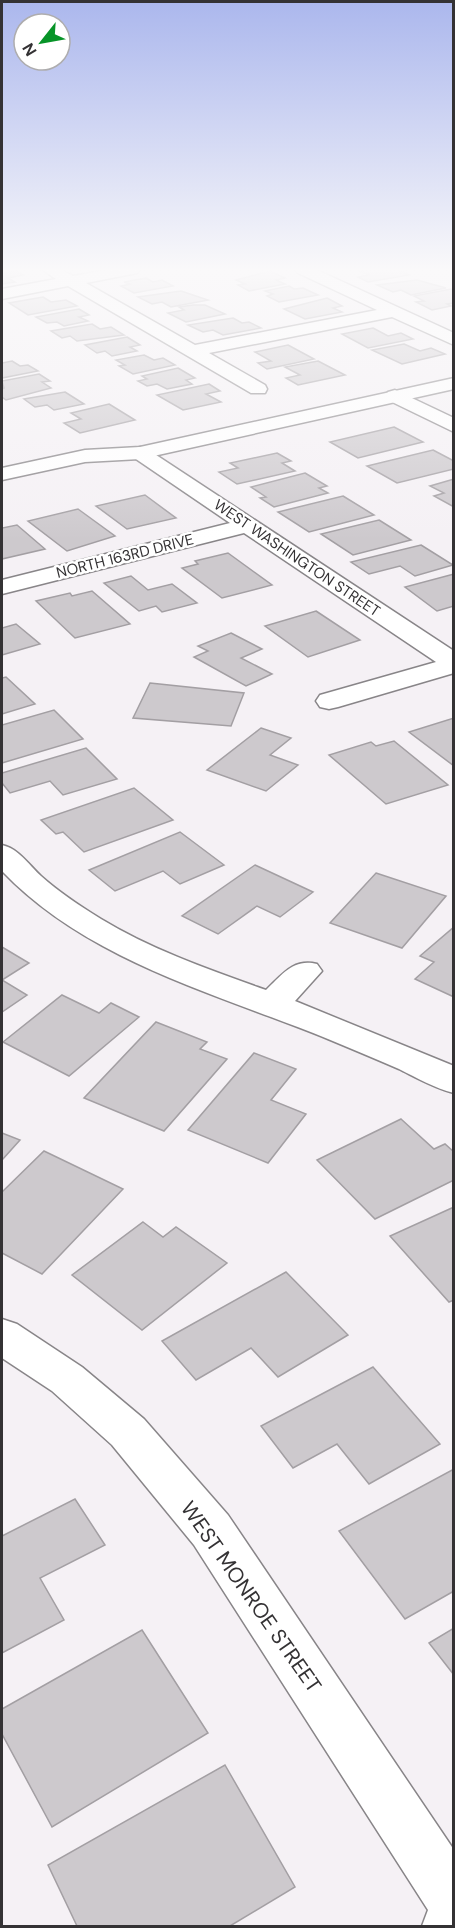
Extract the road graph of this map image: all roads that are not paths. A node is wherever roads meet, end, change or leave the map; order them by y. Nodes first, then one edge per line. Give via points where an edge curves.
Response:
1 (208, 360) edge
2 (453, 383) edge
3 (258, 389) dead end
4 (395, 396) junction
5 (453, 426) edge
6 (140, 453) junction
7 (2, 474) edge
8 (2, 492) edge
9 (248, 525) junction
10 (2, 588) edge
11 (453, 664) edge
12 (329, 701) dead end
13 (2, 854) edge
14 (305, 971) dead end
15 (272, 1005) junction
16 (453, 1081) edge
17 (2, 1336) edge
18 (453, 1900) edge

1 - 3 street
2 - 4 street
4 - 5 street
4 - 6 street
6 - 7 street via 86,456
6 - 8 street via 103,470
6 - 9 street, WEST WASHINGTON STREET
9 - 10 street, NORTH 163RD DRIVE
9 - 11 street, WEST WASHINGTON STREET
11 - 12 street
13 - 15 street via 53,901 98,931 193,976
14 - 15 street
15 - 16 street via 359,1038
17 - 18 street, WEST MONROE STREET via 67,1379 128,1432 211,1530

